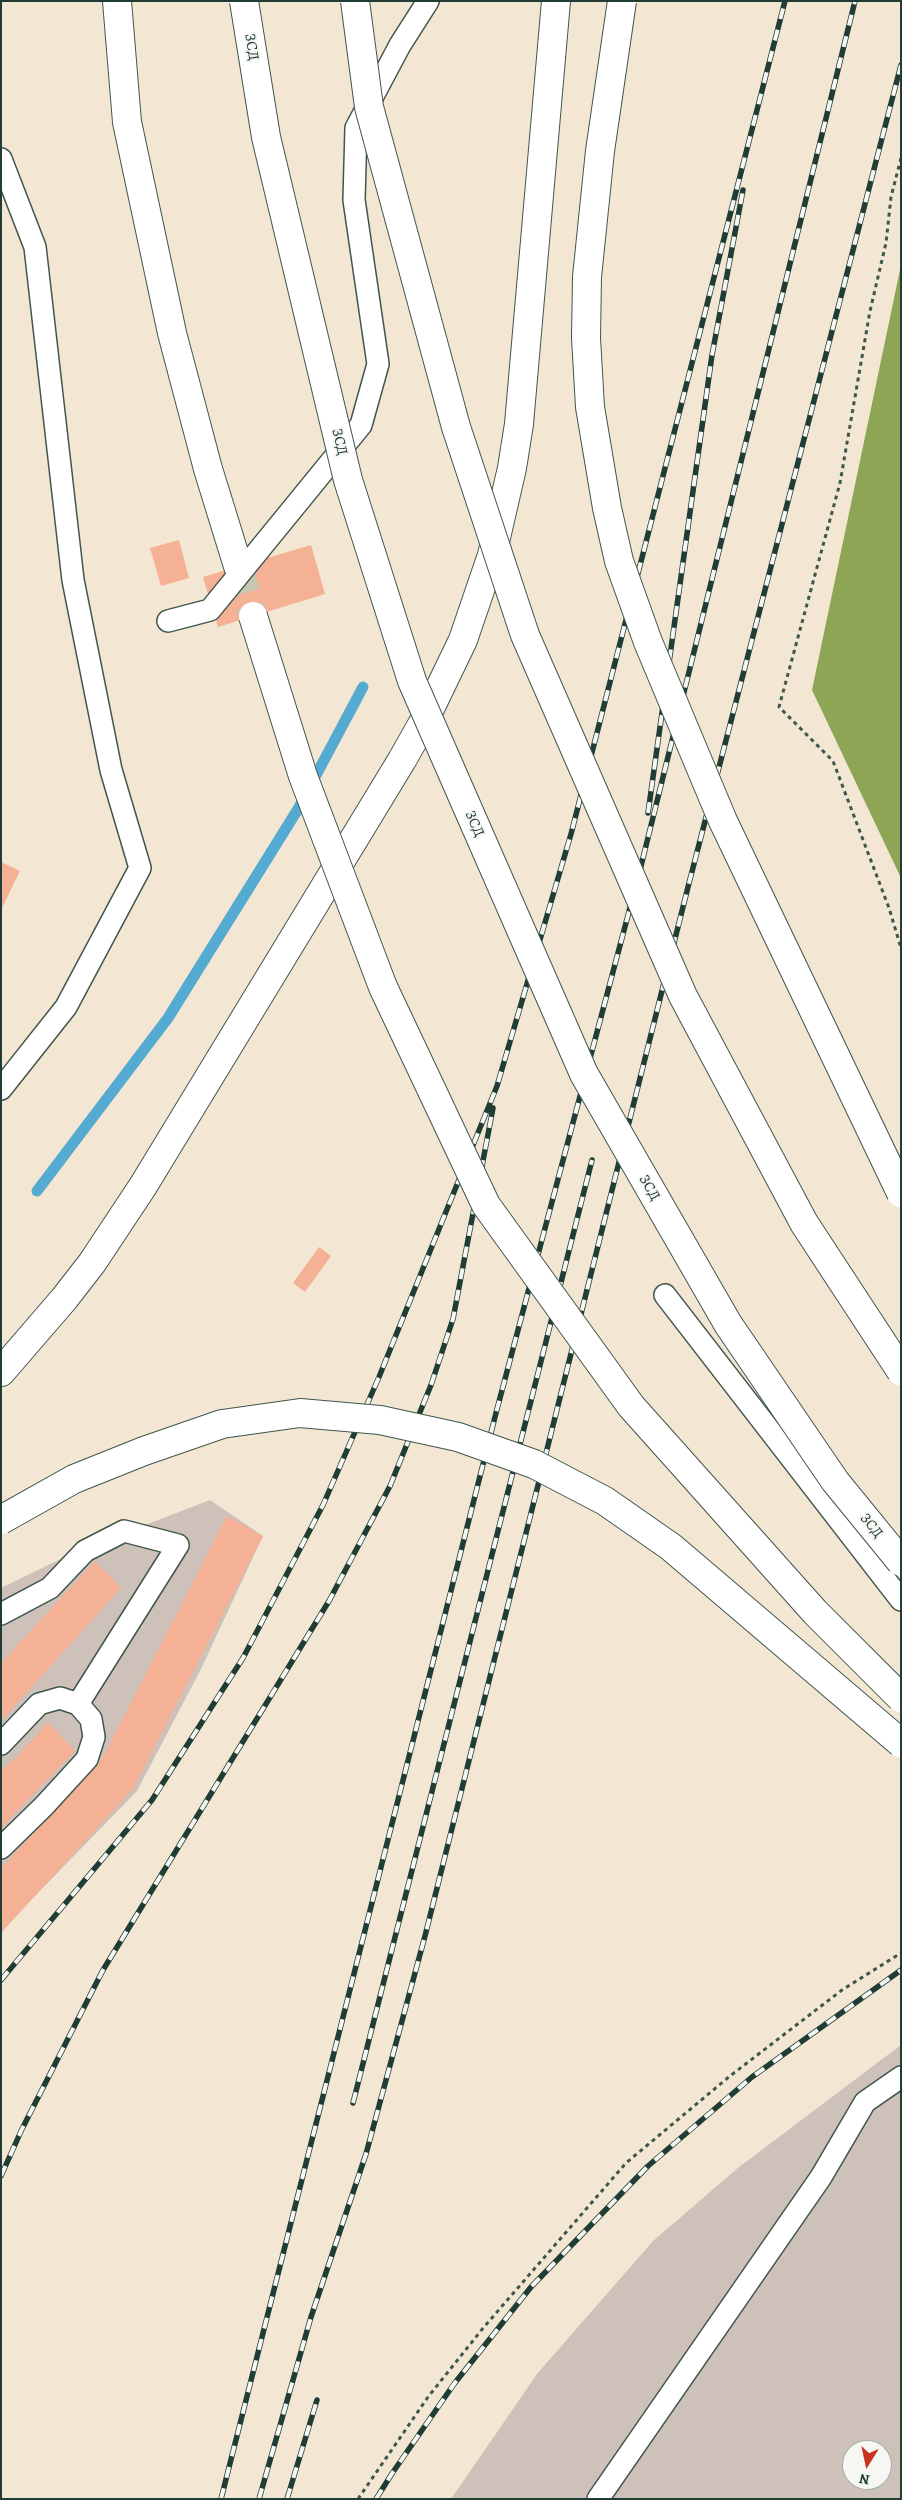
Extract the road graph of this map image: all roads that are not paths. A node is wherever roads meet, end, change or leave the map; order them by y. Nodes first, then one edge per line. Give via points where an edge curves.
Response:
1 (117, 1) edge
2 (244, 1) edge
3 (355, 1) edge
4 (428, 1) edge
5 (556, 1) edge
6 (622, 1) edge
7 (1, 159) edge
8 (238, 566) tunnel mouth
9 (253, 616) tunnel mouth
10 (168, 621) dead end
11 (1, 1089) edge
12 (901, 1193) edge
13 (665, 1296) dead end
14 (901, 1371) edge
15 (1, 1372) edge
16 (1, 1520) edge
17 (901, 1562) edge
18 (901, 1600) edge
19 (1, 1614) edge
20 (901, 1698) edge
21 (78, 1704) junction
22 (901, 1743) edge
23 (1, 1744) edge
24 (1, 1848) edge
25 (901, 2077) edge
26 (598, 2499) edge

1 - 8 main road via 127,122 162,285 208,469
2 - 17 main road, ЗСД, bridge via 266,137 348,480 412,682 584,1074 728,1324 835,1481
3 - 14 main road, bridge via 374,126 456,426 525,634 683,996 804,1223
4 - 10 lane via 400,45 356,128 354,200 378,364 361,425 210,610
5 - 15 main road via 519,424 492,555 462,640 402,760 143,1186 81,1277
6 - 12 main road, bridge via 600,151 587,277 586,338 590,407 619,561 648,642 723,821
7 - 11 lane via 35,247 73,580 112,770 140,868 66,1007
9 - 20 main road, bridge via 303,776 382,987 486,1205 631,1406 815,1612
13 - 18 lane
16 - 22 main road, bridge via 74,1480 222,1424 300,1413 380,1420 458,1436 534,1464 605,1501 671,1547
19 - 21 lane via 50,1588 84,1551 124,1531 178,1545
21 - 23 lane via 60,1698 39,1704
21 - 24 lane via 91,1719 94,1737 87,1758
25 - 26 lane via 865,2102 821,2177

